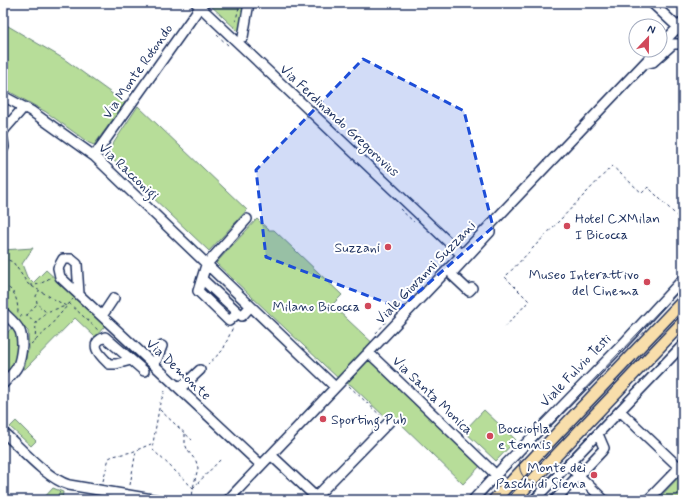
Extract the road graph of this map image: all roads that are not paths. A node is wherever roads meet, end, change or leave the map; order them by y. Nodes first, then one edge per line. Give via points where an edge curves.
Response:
1 (249, 3) edge
2 (652, 3) edge
3 (198, 5) edge
4 (681, 27) edge
5 (242, 37) dead end
6 (668, 39) edge
7 (683, 44) edge
8 (649, 58) edge
9 (644, 64) junction
10 (3, 96) edge
11 (24, 108) junction
12 (3, 131) edge
13 (3, 140) edge
14 (3, 149) edge
15 (94, 156) junction
16 (247, 219) dead end
17 (490, 223) junction
18 (461, 254) junction
19 (206, 265) junction
20 (683, 279) edge
21 (472, 288) dead end
22 (79, 294) junction
23 (114, 298) dead end
24 (683, 301) edge
25 (250, 307) junction
26 (3, 312) edge
27 (102, 316) junction
28 (683, 322) edge
29 (683, 345) edge
30 (162, 346) dead end
31 (368, 352) junction
32 (131, 360) junction
33 (152, 363) junction
34 (200, 370) road end
35 (144, 371) dead end
36 (3, 384) edge
37 (176, 386) junction
38 (335, 387) junction
39 (620, 411) junction
40 (387, 421) road end
41 (3, 432) edge
42 (598, 434) junction
43 (270, 455) junction
44 (570, 463) junction
45 (261, 465) junction
46 (682, 467) edge
47 (495, 476) junction
48 (578, 476) junction
49 (507, 487) junction
50 (316, 499) edge
51 (517, 499) edge
52 (158, 500) edge
53 (228, 500) edge
54 (472, 500) edge
55 (494, 500) edge
56 (534, 500) edge
57 (555, 500) edge
58 (604, 500) edge
59 (648, 500) edge

1 - 5 street
2 - 4 street
3 - 15 street, Via Monte Rotondo
3 - 18 street, Via Ferdinando Gregorovius
4 - 6 street
7 - 9 street, Viale Giovanni Suzzani via 673,44 653,62
8 - 9 street, Viale Giovanni Suzzani
9 - 17 street, Viale Giovanni Suzzani
10 - 11 street, Via Racconigi
11 - 12 street
11 - 15 street, Via Racconigi
13 - 14 street
15 - 19 street, Via Racconigi
16 - 19 street
17 - 18 street, Viale Giovanni Suzzani
17 - 21 street via 490,232 452,273 469,291
18 - 31 street, Viale Giovanni Suzzani
19 - 25 street, Via Racconigi
19 - 25 street via 202,279 242,316
20 - 47 street, Viale Fulvio Testi
22 - 22 street, Via Demonte via 77,266 75,261 68,258 59,265 58,272 60,277
22 - 27 street, Via Demonte
23 - 27 street
24 - 49 main road
25 - 38 street, Via Racconigi
26 - 36 street via 15,324 22,341 18,367
27 - 33 street, Via Demonte
28 - 51 main road
29 - 39 street
30 - 33 street via 157,359
31 - 38 street, Viale Giovanni Suzzani
31 - 47 street, Via Santa Monica
32 - 32 street, Via Demonte via 105,337 97,342 97,353 109,364
32 - 35 street, Via Demonte
33 - 37 street, Via Demonte
34 - 37 street via 184,385
37 - 45 street, Via Demonte
38 - 43 street, Viale Giovanni Suzzani
39 - 42 street
39 - 46 street
40 - 50 street
41 - 52 street via 62,483
42 - 44 street
42 - 44 street via 604,448 582,472
43 - 45 street, Viale Giovanni Suzzani
43 - 50 street
44 - 48 street
44 - 56 street
45 - 53 street, Viale Giovanni Suzzani
46 - 59 street
47 - 49 street, Via Santa Monica
47 - 54 street, Viale Fulvio Testi
48 - 57 street
48 - 58 street
49 - 51 main road
49 - 55 main road

